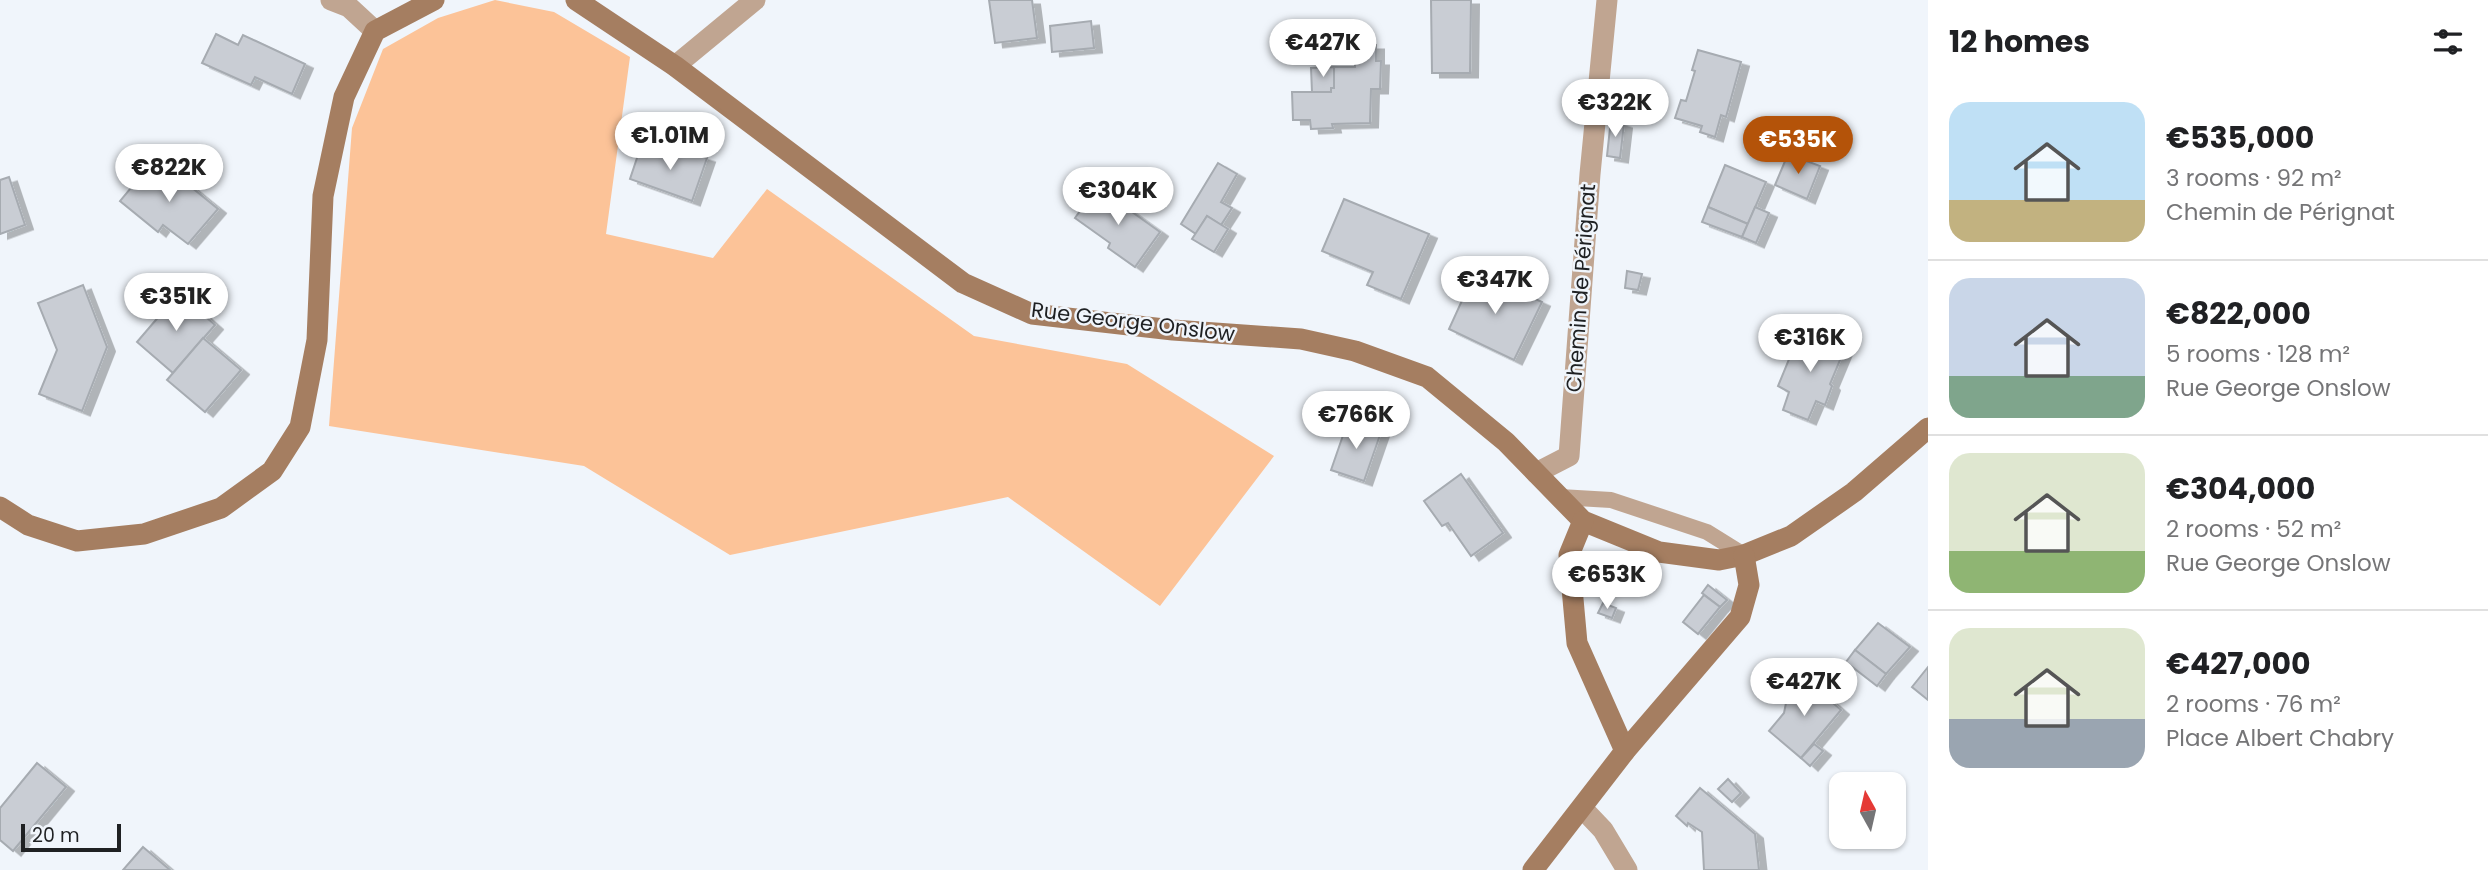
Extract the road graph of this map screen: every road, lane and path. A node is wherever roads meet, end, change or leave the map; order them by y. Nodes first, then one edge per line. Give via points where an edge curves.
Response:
1 (331, 0) edge
2 (434, 0) edge
3 (576, 0) edge
4 (755, 0) edge
5 (1607, 0) edge
6 (375, 31) junction
7 (675, 66) junction
8 (1928, 428) edge
9 (1536, 474) junction
10 (1560, 497) junction
11 (0, 507) edge
12 (1583, 521) junction
13 (1744, 555) junction
14 (1625, 751) junction
15 (1583, 809) junction
16 (1533, 870) edge
17 (1627, 870) edge

1 - 6 street via 349,7
2 - 6 street
3 - 7 street, Rue George Onslow
4 - 7 street
5 - 9 street, Chemin de Pérignat via 1569,456
6 - 11 street via 344,97 323,196 317,340 300,427 272,471 221,508 144,534 77,541 28,525
7 - 9 street, Rue George Onslow via 963,283 1032,314 1301,339 1355,351 1427,377 1506,442
8 - 13 street via 1854,492 1791,536
9 - 10 street, Rue George Onslow
10 - 12 street, Rue George Onslow
10 - 13 lane via 1611,500 1706,533
12 - 13 street via 1659,552 1719,559
12 - 14 street via 1569,555 1577,643
13 - 14 street via 1749,585 1741,617
14 - 15 street
15 - 16 street
15 - 17 street

